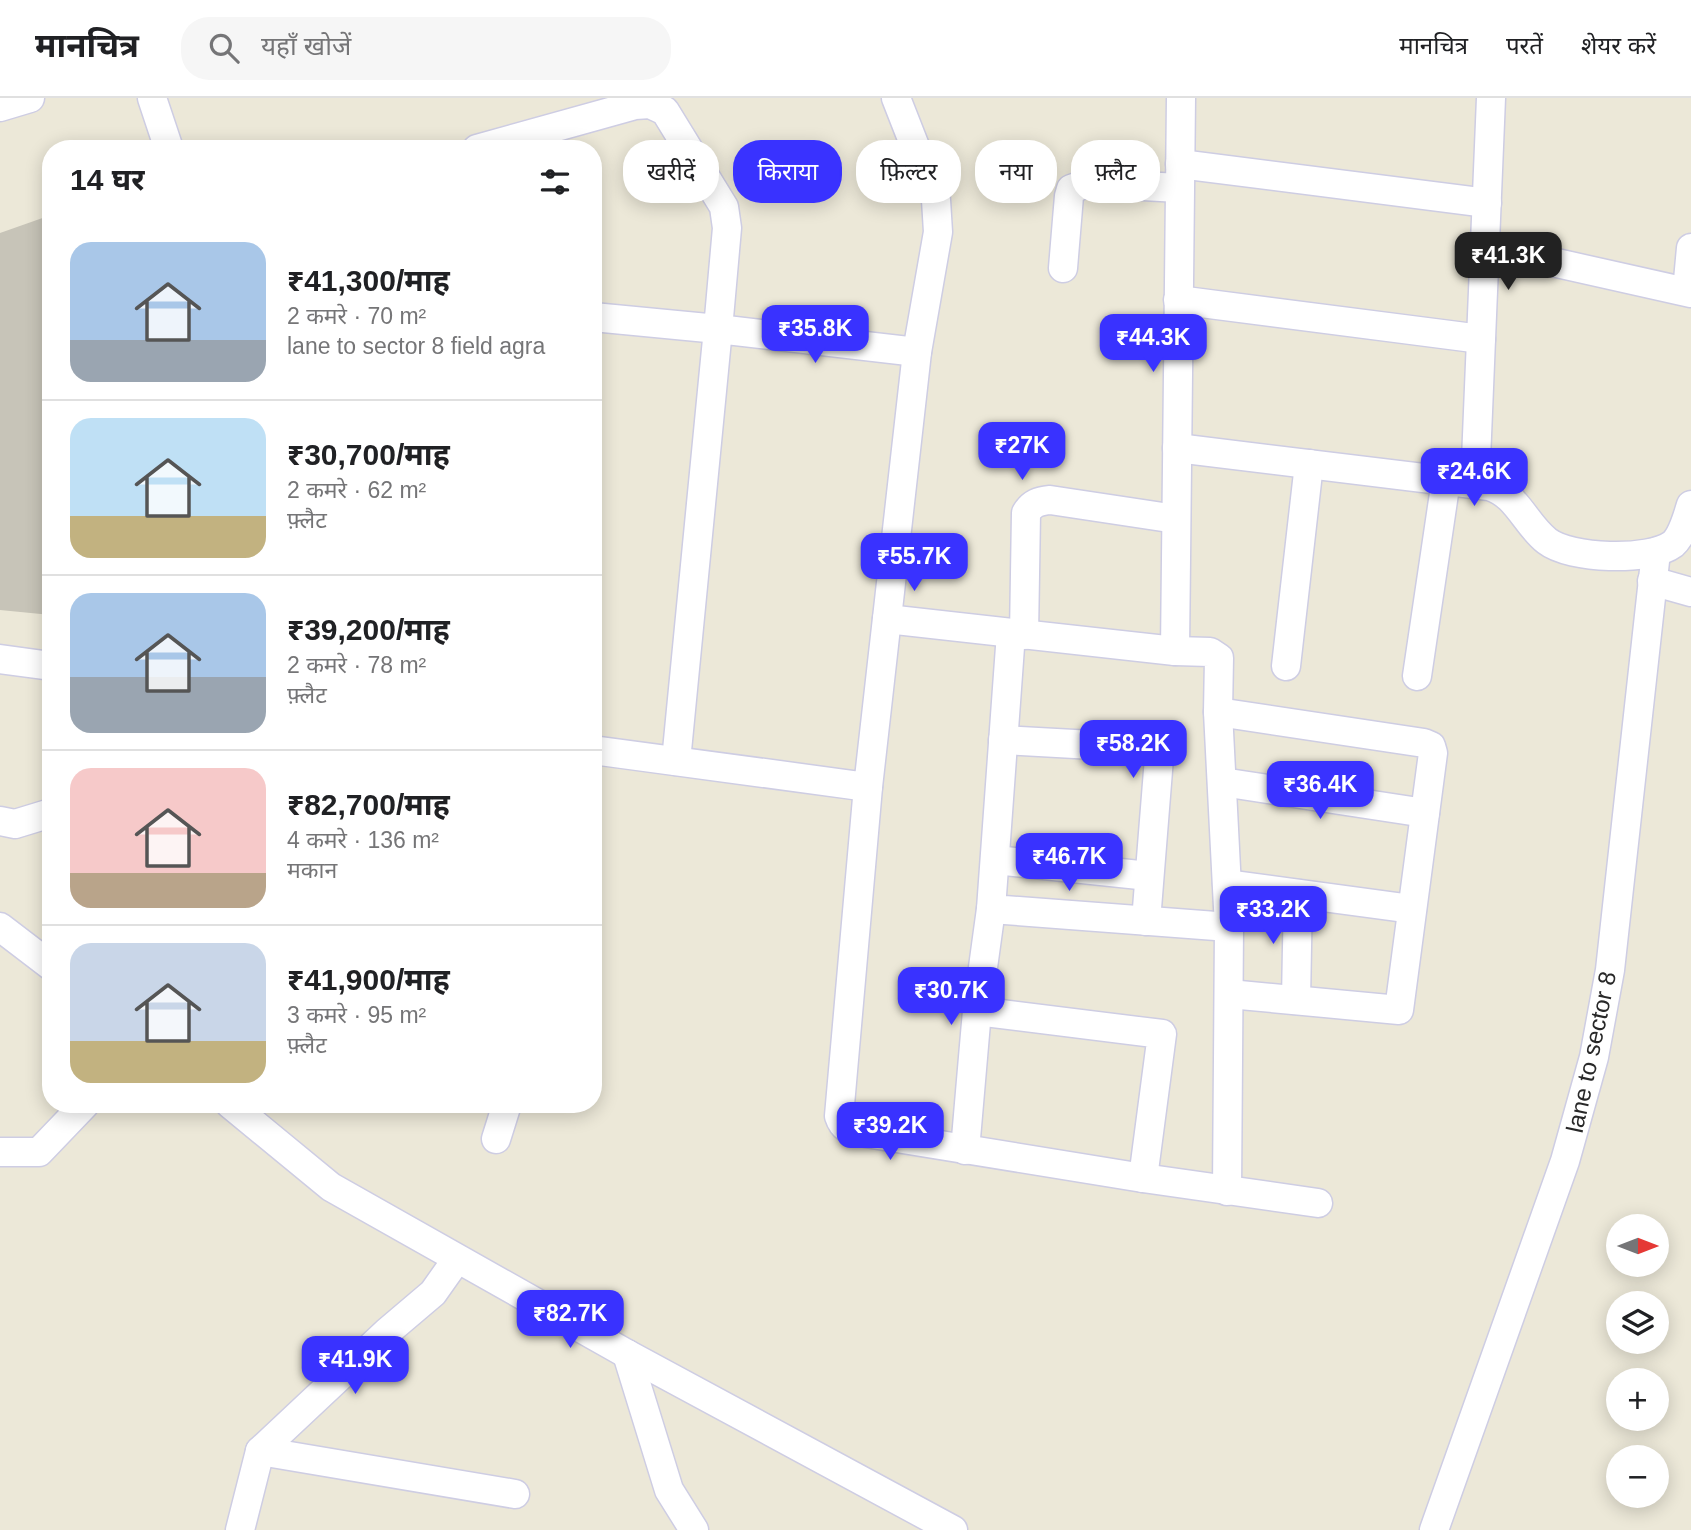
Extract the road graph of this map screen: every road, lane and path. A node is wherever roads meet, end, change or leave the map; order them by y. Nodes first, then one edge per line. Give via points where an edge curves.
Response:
1 (30, 98) edge
2 (152, 98) edge
3 (896, 98) edge
4 (1181, 98) edge
5 (1491, 98) edge
6 (0, 107) edge
7 (166, 140) edge
8 (509, 140) edge
9 (1180, 176) junction
10 (1487, 203) junction
11 (1485, 247) junction
12 (1691, 248) edge
13 (1063, 268) dead end
14 (1689, 292) edge
15 (1178, 300) junction
16 (602, 318) edge
17 (718, 329) junction
18 (1481, 339) junction
19 (917, 352) junction
20 (1177, 448) junction
21 (1309, 464) junction
22 (1446, 480) junction
23 (1475, 484) junction
24 (1691, 505) edge
25 (1176, 519) junction
26 (1656, 552) junction
27 (1652, 581) junction
28 (1691, 592) edge
29 (887, 619) junction
30 (1017, 634) junction
31 (1175, 650) junction
32 (0, 659) edge
33 (42, 665) edge
34 (1286, 666) dead end
35 (1417, 676) dead end
36 (1218, 712) junction
37 (1003, 740) junction
38 (602, 751) edge
39 (676, 761) junction
40 (1222, 782) junction
41 (868, 787) junction
42 (1425, 813) junction
43 (42, 816) edge
44 (0, 821) edge
45 (995, 860) junction
46 (1149, 876) junction
47 (1227, 884) junction
48 (1298, 894) junction
49 (991, 909) junction
50 (1412, 909) junction
51 (1146, 921) junction
52 (0, 927) edge
53 (1229, 927) junction
54 (42, 959) edge
55 (1228, 994) junction
56 (1296, 1000) junction
57 (977, 1011) junction
58 (77, 1113) edge
59 (241, 1113) edge
60 (504, 1113) edge
61 (496, 1139) dead end
62 (965, 1150) junction
63 (0, 1152) edge
64 (1143, 1178) junction
65 (1227, 1191) junction
66 (1318, 1203) dead end
67 (457, 1259) junction
68 (627, 1354) junction
69 (260, 1451) junction
70 (515, 1494) dead end
71 (240, 1530) edge
72 (694, 1530) edge
73 (953, 1530) edge
74 (1434, 1530) edge

1 - 6 street
2 - 7 street
3 - 19 street via 938,216
4 - 9 street
5 - 10 street
8 - 17 street via 635,105 650,104 664,111 724,207 727,228
9 - 10 street
9 - 13 street via 1088,183 1071,189
9 - 15 street
10 - 11 street
11 - 14 street
11 - 18 street
12 - 14 street
15 - 18 street
15 - 20 street
16 - 17 street
17 - 19 street
17 - 39 street
18 - 23 street
19 - 29 street
20 - 21 street
20 - 25 street
21 - 22 street
21 - 34 street
22 - 23 street
22 - 35 street
23 - 26 street via 1507,494 1534,528 1559,549 1638,556
24 - 26 street via 1681,534
25 - 30 street via 1050,500 1031,506 1026,513
25 - 31 street
26 - 27 street, lane to sector 8
27 - 28 street
27 - 74 street, lane to sector 8 via 1610,970 1594,1057 1566,1161
29 - 30 street
29 - 41 street
30 - 31 street
30 - 37 street
31 - 36 street via 1210,652 1219,658
32 - 33 street
36 - 40 street
36 - 42 street via 1428,744 1433,753
37 - 45 street
37 - 46 street via 1156,750
38 - 39 street
39 - 41 street
40 - 42 street
40 - 47 street
41 - 62 street via 839,1116 848,1130
42 - 50 street
43 - 44 street via 15,824
45 - 46 street
45 - 49 street
46 - 51 street
47 - 48 street
47 - 53 street
48 - 50 street
48 - 56 street
49 - 51 street
49 - 57 street
50 - 56 street via 1399,1010
51 - 53 street
52 - 54 street
53 - 55 street
55 - 56 street
55 - 65 street
57 - 62 street
57 - 64 street via 1162,1034
58 - 63 street via 39,1153
59 - 67 street via 331,1187
60 - 61 street
62 - 64 street
64 - 65 street
65 - 66 street
67 - 68 street
67 - 69 street via 433,1293
68 - 72 street via 669,1490
68 - 73 street
69 - 70 street
69 - 71 street

